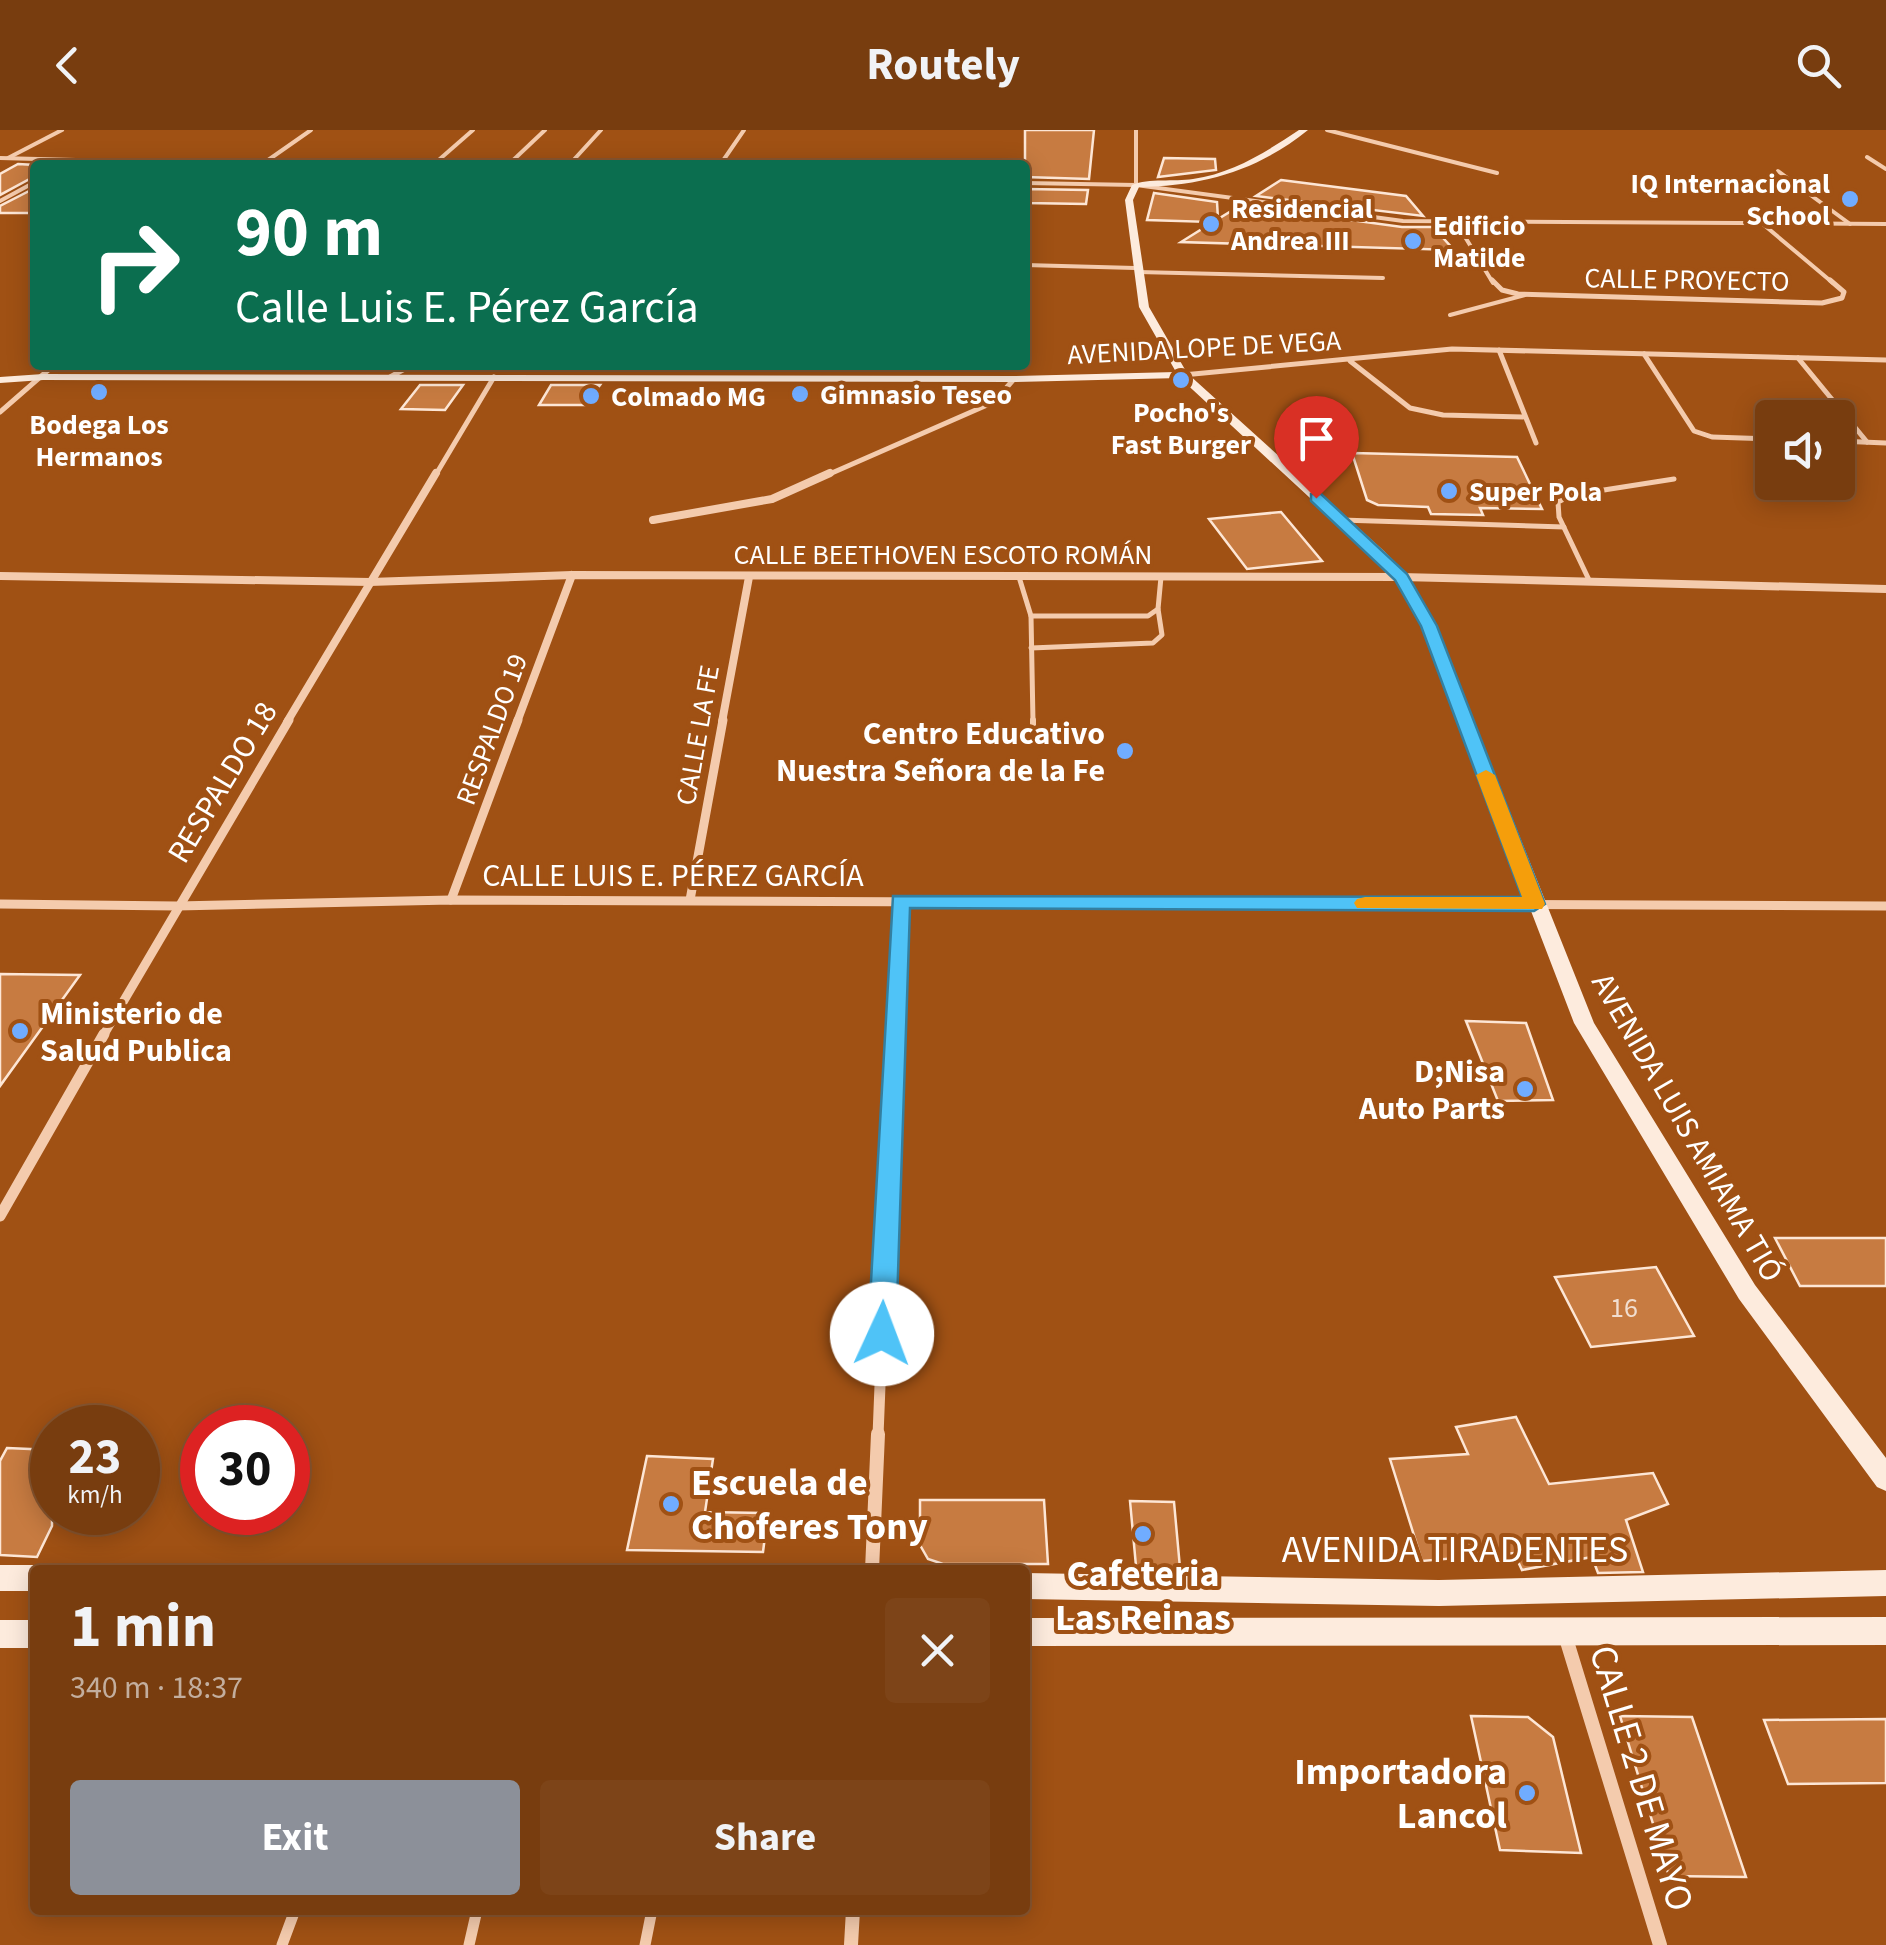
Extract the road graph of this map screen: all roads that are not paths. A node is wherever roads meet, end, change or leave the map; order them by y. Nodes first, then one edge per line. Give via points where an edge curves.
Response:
1 (62, 130) edge
2 (310, 130) edge
3 (474, 130) edge
4 (545, 130) edge
5 (601, 130) edge
6 (744, 130) edge
7 (1136, 130) edge
8 (1304, 130) edge
9 (1327, 130) edge
10 (1868, 157) dead end
11 (3, 158) edge
12 (75, 160) edge
13 (268, 160) edge
14 (439, 160) edge
15 (513, 160) edge
16 (574, 160) edge
17 (723, 160) edge
18 (1886, 169) edge
19 (1778, 172) dead end
20 (1497, 173) dead end
21 (1030, 183) edge
22 (30, 185) edge
23 (1136, 185) junction
24 (0, 201) edge
25 (1456, 222) junction
26 (1764, 224) junction
27 (1851, 224) junction
28 (1886, 224) edge
29 (1030, 265) edge
30 (1136, 270) junction
31 (1383, 278) dead end
32 (1525, 295) junction
33 (1450, 316) dead end
34 (1499, 350) junction
35 (1644, 354) junction
36 (1798, 358) junction
37 (1350, 360) junction
38 (1886, 360) edge
39 (49, 370) edge
40 (403, 370) edge
41 (0, 372) edge
42 (1184, 375) junction
43 (43, 376) junction
44 (390, 377) junction
45 (494, 377) junction
46 (1014, 379) junction
47 (0, 380) edge
48 (0, 412) edge
49 (1524, 417) junction
50 (1755, 438) edge
51 (1855, 442) edge
52 (1866, 442) junction
53 (1536, 443) dead end
54 (1886, 443) edge
55 (1674, 480) dead end
56 (652, 520) dead end
57 (1341, 520) junction
58 (1564, 527) junction
59 (572, 575) junction
60 (0, 576) edge
61 (749, 577) junction
62 (1019, 577) junction
63 (1161, 577) junction
64 (1401, 577) junction
65 (370, 582) junction
66 (1590, 582) junction
67 (1886, 590) edge
68 (1158, 609) junction
69 (1031, 616) junction
70 (1032, 648) junction
71 (1033, 740) dead end
72 (451, 900) junction
73 (690, 900) junction
74 (900, 901) junction
75 (0, 904) edge
76 (1534, 904) junction
77 (177, 906) junction
78 (1886, 906) edge
79 (0, 1216) edge
80 (1886, 1479) edge
81 (872, 1565) edge
82 (0, 1578) edge
83 (30, 1578) edge
84 (1886, 1583) edge
85 (1030, 1586) edge
86 (1562, 1630) junction
87 (1886, 1631) edge
88 (1030, 1632) edge
89 (0, 1634) edge
90 (30, 1634) edge
91 (294, 1915) edge
92 (476, 1915) edge
93 (651, 1915) edge
94 (853, 1915) edge
95 (282, 1945) edge
96 (469, 1945) edge
97 (646, 1945) edge
98 (851, 1945) edge
99 (1660, 1945) edge

1 - 11 street
2 - 13 street
3 - 14 street
4 - 15 lane
5 - 16 lane
6 - 17 street
7 - 23 street
8 - 23 main road via 1249,167 1214,181
9 - 20 street
10 - 18 street
11 - 12 street
19 - 27 street
21 - 23 street
22 - 24 street
23 - 25 street via 1364,217
23 - 30 main road, AVENIDA LUIS AMIAMA TIÓ via 1129,200
25 - 26 street
25 - 32 street via 1494,284
26 - 27 street
26 - 32 street, CALLE PROYECTO via 1844,292 1842,298 1822,303
27 - 28 street
29 - 30 street
30 - 31 lane
30 - 42 main road, AVENIDA LUIS AMIAMA TIÓ via 1144,307
32 - 33 lane
34 - 35 street, AVENIDA LOPE DE VEGA
34 - 37 street, AVENIDA LOPE DE VEGA
34 - 49 street
35 - 36 street, AVENIDA LOPE DE VEGA
35 - 50 street via 1694,431
36 - 38 street, AVENIDA LOPE DE VEGA
36 - 52 street
37 - 42 street, AVENIDA LOPE DE VEGA
37 - 49 street via 1410,408
39 - 43 street
40 - 44 street
41 - 43 main road, AVENIDA LOPE DE VEGA
42 - 46 main road, AVENIDA LOPE DE VEGA
42 - 57 main road, AVENIDA LUIS AMIAMA TIÓ
43 - 44 main road, AVENIDA LOPE DE VEGA
43 - 47 main road, AVENIDA LOPE DE VEGA
43 - 48 street
44 - 45 main road, AVENIDA LOPE DE VEGA
45 - 46 main road, AVENIDA LOPE DE VEGA
45 - 65 street, RESPALDO 18
46 - 56 street via 994,402 772,500
49 - 53 street
51 - 52 street
52 - 54 street
55 - 58 lane via 1572,495 1558,502
57 - 58 lane
57 - 64 main road, AVENIDA LUIS AMIAMA TIÓ
58 - 66 lane
59 - 61 street, CALLE BEETHOVEN ESCOTO ROMÁN
59 - 65 street, CALLE BEETHOVEN ESCOTO ROMÁN
59 - 72 street, RESPALDO 19
60 - 65 street, CALLE BEETHOVEN ESCOTO ROMÁN
61 - 62 street, CALLE BEETHOVEN ESCOTO ROMÁN
61 - 73 street, CALLE LA FE
62 - 63 street, CALLE BEETHOVEN ESCOTO ROMÁN
62 - 69 lane
63 - 64 street, CALLE BEETHOVEN ESCOTO ROMÁN
63 - 68 lane
64 - 66 street, CALLE BEETHOVEN ESCOTO ROMÁN
64 - 76 main road, AVENIDA LUIS AMIAMA TIÓ via 1429,626
65 - 77 street, RESPALDO 18
66 - 67 street, CALLE BEETHOVEN ESCOTO ROMÁN
68 - 69 lane via 1148,616
68 - 70 lane via 1162,635 1153,642
69 - 70 lane
70 - 71 lane
72 - 73 street, CALLE LUIS E. PÉREZ GARCÍA
72 - 77 street, CALLE LUIS E. PÉREZ GARCÍA
73 - 74 street, CALLE LUIS E. PÉREZ GARCÍA
74 - 76 street, CALLE LUIS E. PÉREZ GARCÍA
74 - 81 street
75 - 77 street, CALLE LUIS E. PÉREZ GARCÍA
76 - 78 street, CALLE LUIS E. PÉREZ GARCÍA
76 - 80 main road, AVENIDA LUIS AMIAMA TIÓ via 1584,1023 1747,1292
77 - 79 street, RESPALDO 18
82 - 83 main road
84 - 85 main road, AVENIDA TIRADENTES via 1439,1593
86 - 87 main road
86 - 88 main road
86 - 99 street, CALLE 2 DE MAYO
89 - 90 main road
91 - 95 lane
92 - 96 lane
93 - 97 lane
94 - 98 street

